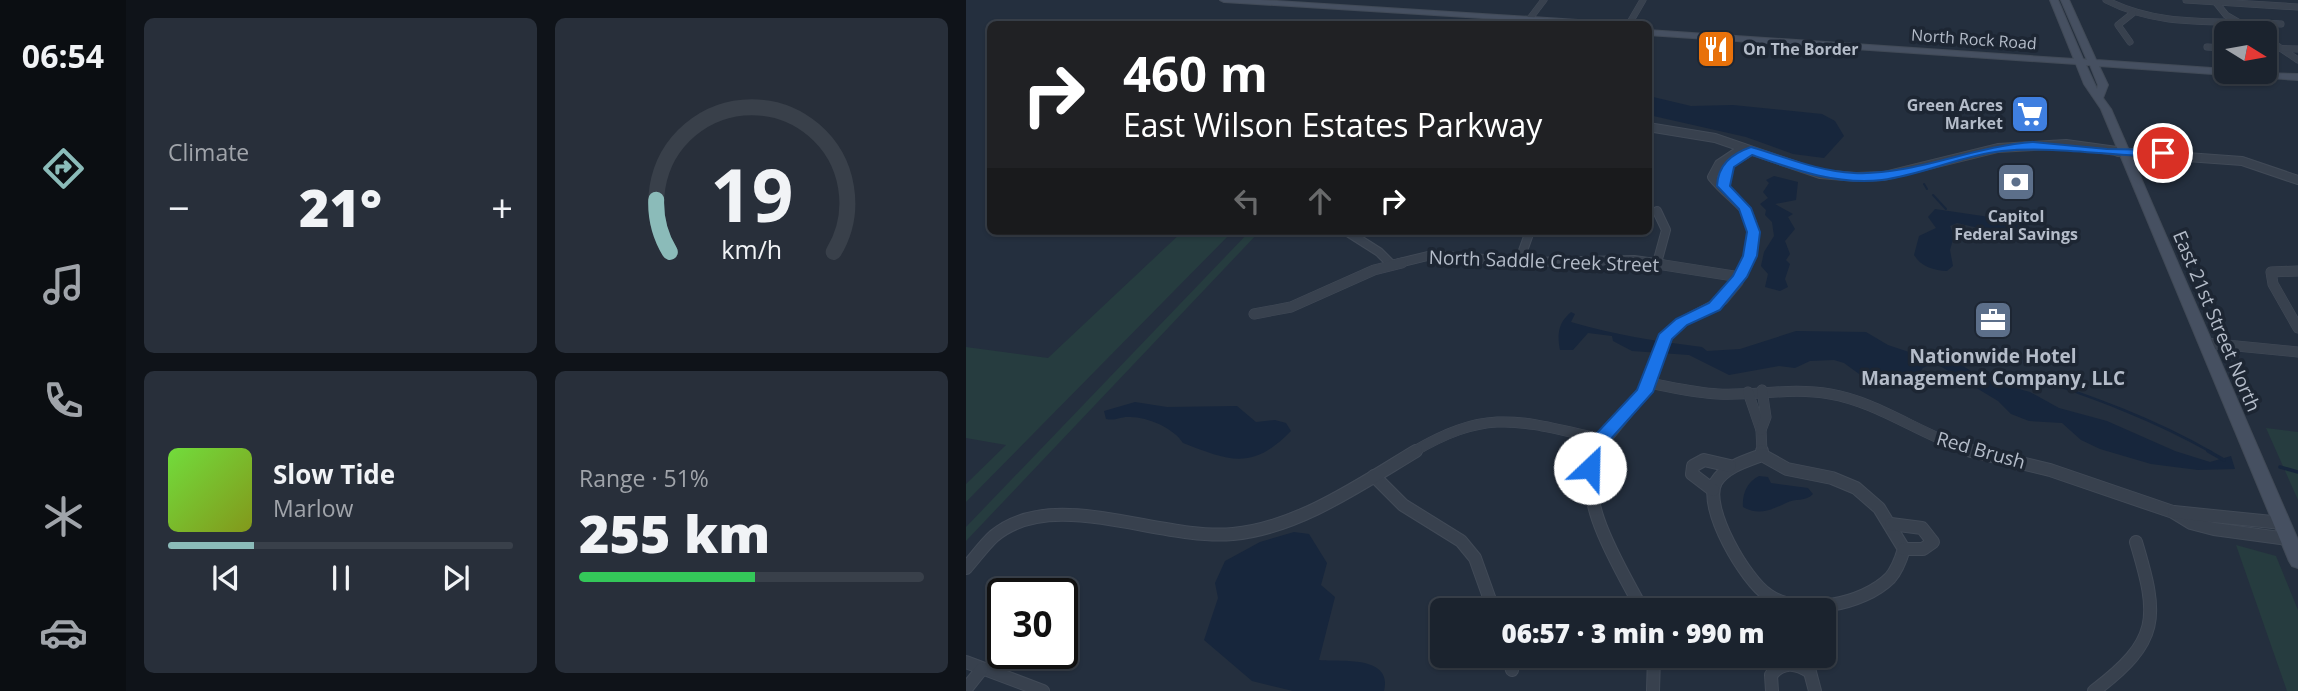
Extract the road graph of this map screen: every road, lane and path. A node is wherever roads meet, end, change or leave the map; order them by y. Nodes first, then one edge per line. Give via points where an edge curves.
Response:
1 (1224, 0) edge
2 (1544, 0) edge
3 (1643, 0) edge
4 (2054, 0) edge
5 (2065, 0) edge
6 (2106, 0) edge
7 (2186, 0) edge
8 (2214, 1) edge
9 (2298, 8) edge
10 (2133, 13) junction
11 (1530, 21) joint
12 (1631, 21) edge
13 (2236, 21) edge
14 (2214, 22) edge
15 (2277, 24) edge
16 (2281, 24) dead end
17 (1652, 29) edge
18 (1652, 29) edge
19 (1860, 42) junction
20 (2130, 42) dead end
21 (1810, 43) junction
22 (2277, 45) edge
23 (1921, 46) junction
24 (2207, 47) dead end
25 (2214, 47) edge
26 (1874, 48) junction
27 (2277, 49) edge
28 (2298, 49) edge
29 (2284, 50) junction
30 (2079, 60) junction
31 (2298, 60) edge
32 (2092, 61) junction
33 (2214, 66) edge
34 (2277, 71) edge
35 (2298, 73) edge
36 (2100, 96) junction
37 (1652, 128) edge
38 (1747, 149) junction
39 (2124, 152) junction
40 (2298, 180) edge
41 (1657, 211) dead end
42 (1352, 235) edge
43 (1529, 235) edge
44 (1519, 262) junction
45 (1657, 263) junction
46 (1391, 264) junction
47 (2298, 271) edge
48 (1740, 277) junction
49 (1254, 314) dead end
50 (2298, 328) edge
51 (2206, 343) junction
52 (2298, 352) edge
53 (1650, 383) junction
54 (1762, 390) junction
55 (1748, 392) junction
56 (1761, 430) junction
57 (1601, 439) junction
58 (1762, 455) junction
59 (1730, 466) junction
60 (1374, 476) junction
61 (1713, 490) junction
62 (2173, 512) junction
63 (2282, 523) junction
64 (1891, 524) junction
65 (2288, 539) junction
66 (2136, 542) dead end
67 (1904, 549) junction
68 (2298, 561) edge
69 (966, 568) edge
70 (1489, 598) edge
71 (1637, 598) edge
72 (1774, 598) edge
73 (1836, 601) edge
74 (966, 662) edge
75 (1654, 668) edge
76 (1778, 668) edge
77 (1803, 668) edge
78 (982, 670) junction
79 (966, 689) edge
80 (1044, 691) edge
81 (1653, 691) edge
82 (1772, 691) edge
83 (1815, 691) edge
84 (2094, 691) edge

1 - 11 main road
2 - 11 street
3 - 12 street
4 - 30 main road, East 21st Street North
5 - 32 main road, East 21st Street North
6 - 10 street
7 - 8 street
8 - 9 street
8 - 13 street
10 - 14 street via 2183,23
10 - 20 street via 2118,25
15 - 16 street
17 - 19 main road, North Rock Road
18 - 21 main road, North Rock Road
19 - 21 main road
19 - 23 main road, North Rock Road
21 - 26 main road, North Rock Road
22 - 29 street
23 - 26 main road
23 - 30 main road, North Rock Road
24 - 25 street
26 - 30 main road, North Rock Road
27 - 29 street
28 - 29 street
29 - 31 street
29 - 35 street
30 - 32 main road, North Rock Road
30 - 36 main road, East 21st Street North
32 - 33 main road, North Rock Road
32 - 35 main road, North Rock Road
32 - 36 main road, East 21st Street North via 2103,85
34 - 35 main road
36 - 39 main road, East 21st Street North
37 - 38 street via 1715,138
38 - 39 street via 1820,174 1875,177 1998,148 2059,146
38 - 48 street via 1726,157 1713,173 1716,183 1737,197 1752,222 1750,256
39 - 40 street via 2242,161
39 - 51 main road, East 21st Street North
41 - 45 street via 1666,223 1667,242
42 - 46 street
43 - 44 street
44 - 45 street, North Saddle Creek Street via 1615,259
44 - 46 street, North Saddle Creek Street via 1447,254
45 - 48 street, North Saddle Creek Street
46 - 49 street, North Saddle Creek Street via 1291,307
47 - 50 street via 2271,273
48 - 53 street via 1714,306 1681,322 1665,338
51 - 52 street
51 - 63 main road, East 21st Street North
53 - 55 street, Red Brush via 1718,394
53 - 57 street
54 - 55 street, Red Brush
54 - 56 street via 1766,417
54 - 62 street, Red Brush via 1810,390 1850,398 1948,444 2050,470
55 - 56 street
56 - 58 street
57 - 60 street via 1489,421 1451,432
57 - 71 street via 1590,468 1592,500
58 - 59 street
58 - 64 street via 1787,469 1856,488
59 - 61 street
59 - 61 street via 1704,460 1693,466 1692,474
60 - 69 street via 1287,520 1234,534 1174,535 1060,510 1012,525 986,542
60 - 70 street via 1403,505 1461,541 1475,558
61 - 72 street via 1713,511 1742,563
62 - 63 street, Red Brush
62 - 65 street, Red Brush via 2214,529
63 - 65 main road, East 21st Street North
64 - 67 street
64 - 67 street via 1922,526 1930,533 1933,542 1923,549
65 - 68 main road, East 21st Street North
66 - 84 street via 2153,605 2151,631 2125,666
67 - 73 street via 1898,567 1886,581
74 - 78 street
75 - 81 street
76 - 82 street via 1771,675
77 - 83 street via 1810,672
78 - 79 street
78 - 80 street

